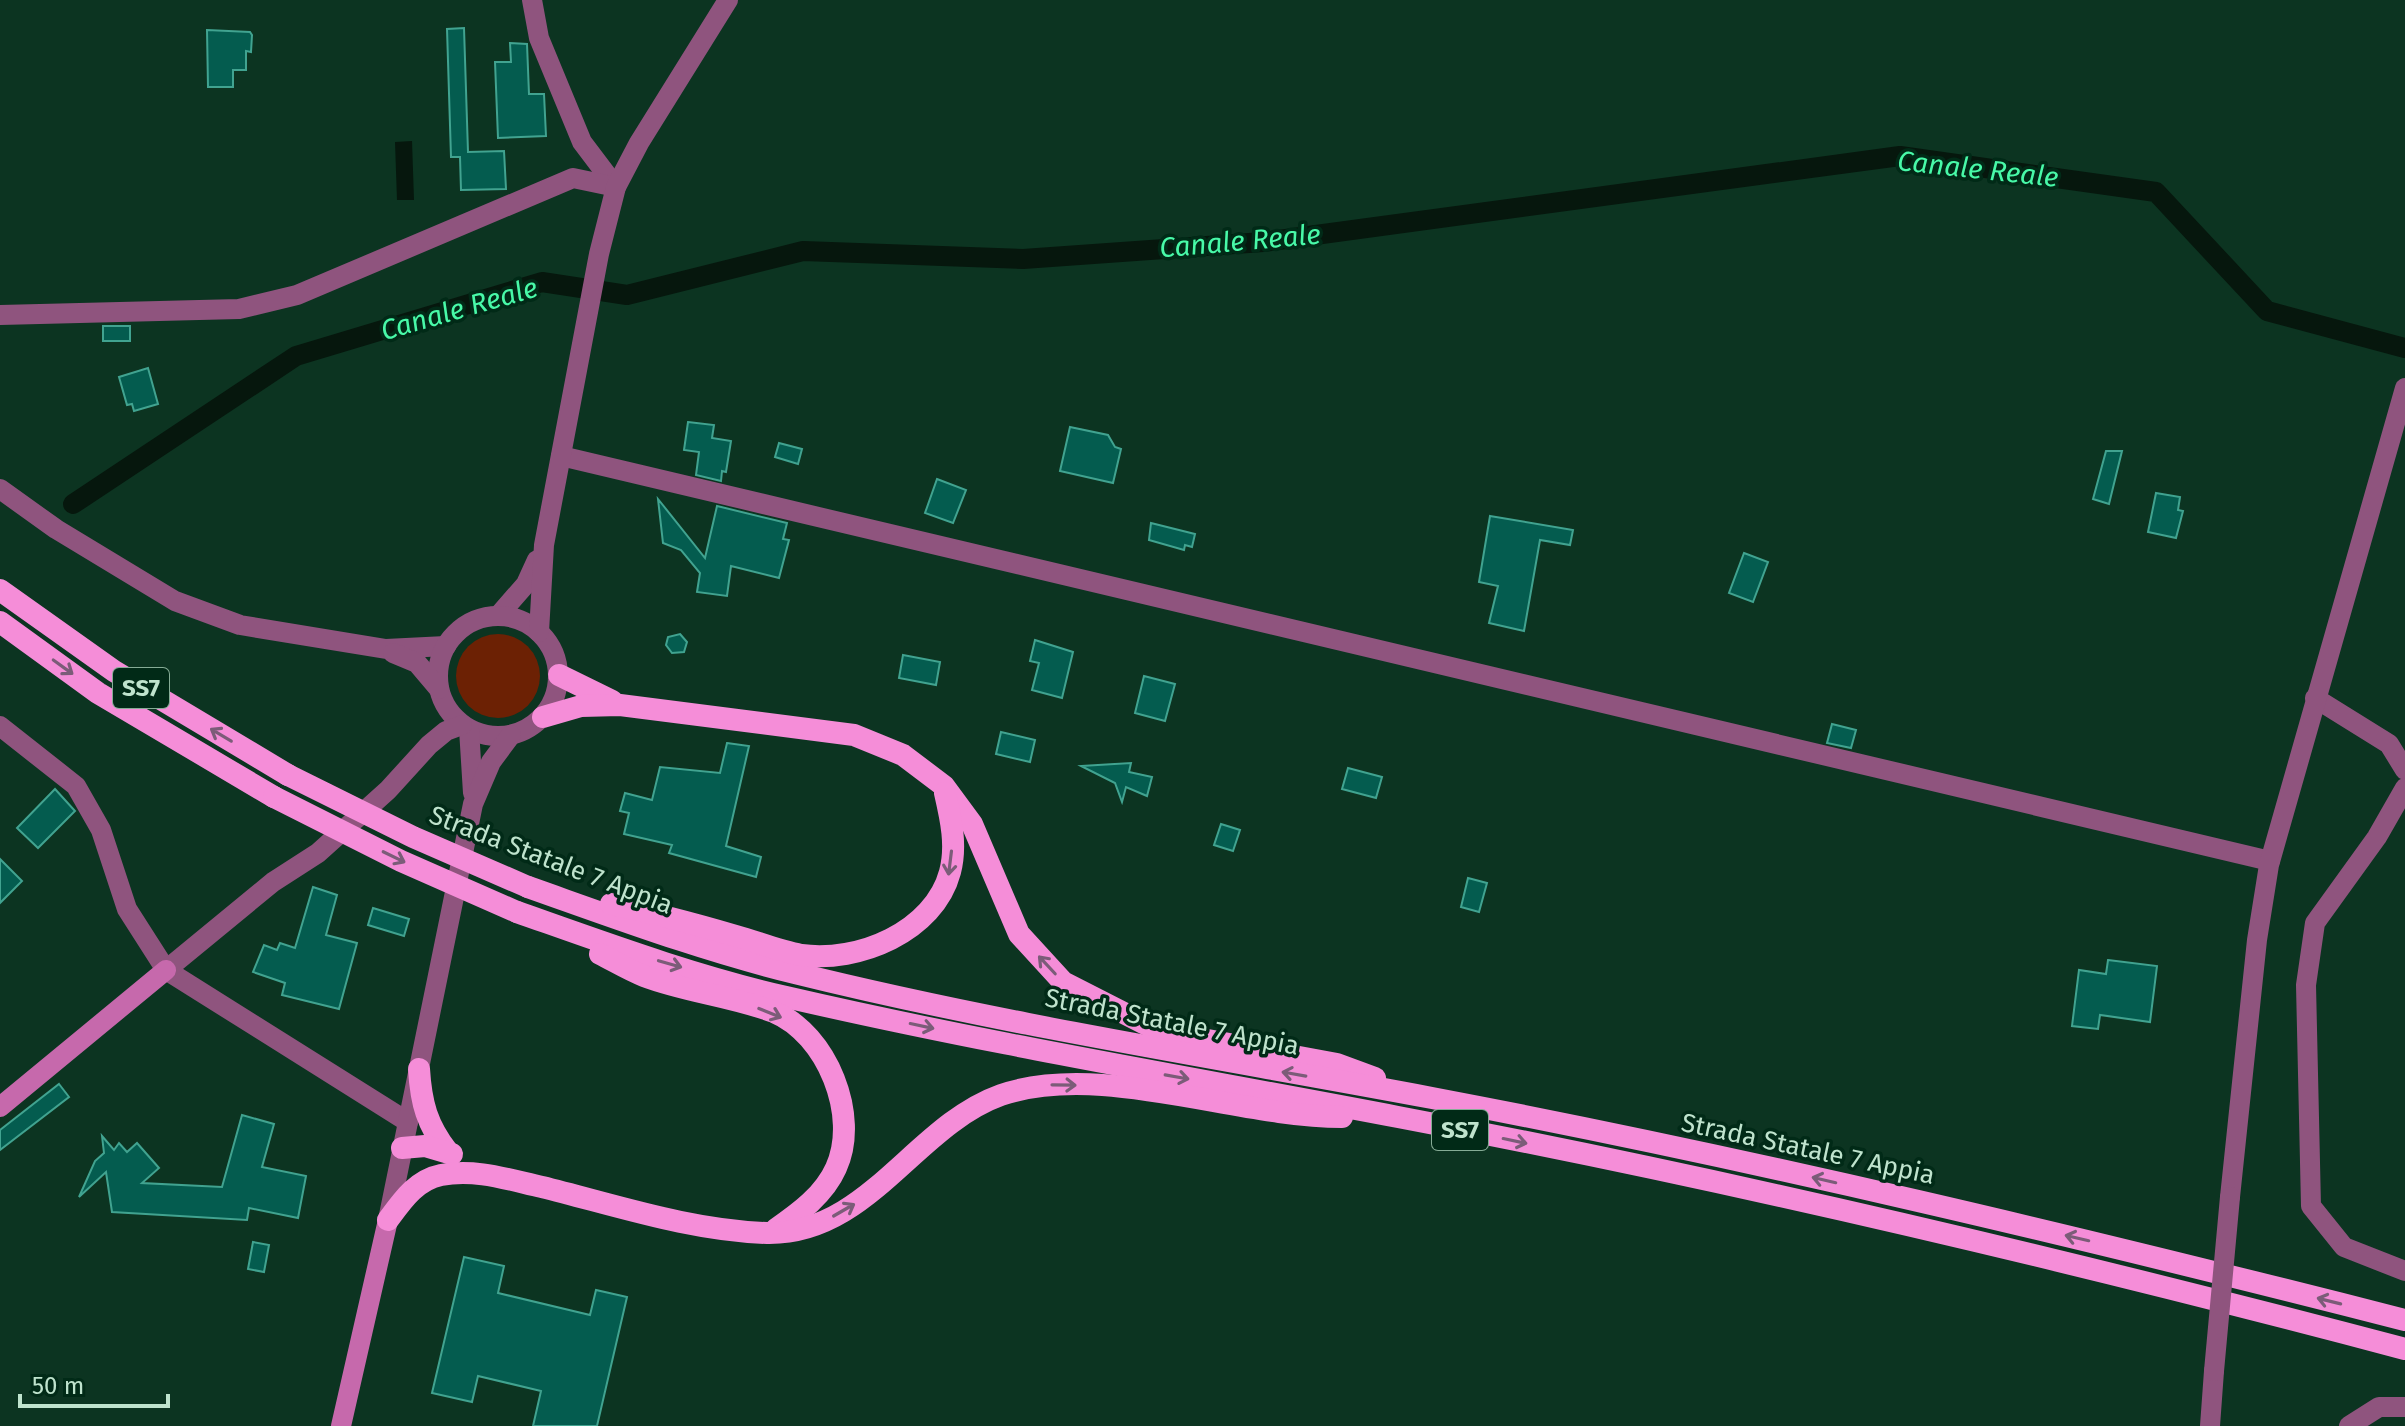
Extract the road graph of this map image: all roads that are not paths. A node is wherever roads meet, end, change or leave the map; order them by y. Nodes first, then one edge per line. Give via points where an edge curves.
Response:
1 (532, 0) edge
2 (728, 0) edge
3 (616, 187) junction
4 (0, 315) edge
5 (2405, 389) edge
6 (561, 456) junction
7 (0, 489) edge
8 (544, 545) junction
9 (0, 590) edge
10 (498, 616) junction
11 (0, 622) edge
12 (539, 632) junction
13 (446, 646) junction
14 (386, 649) junction
15 (559, 675) junction
16 (442, 697) junction
17 (2315, 698) junction
18 (620, 705) junction
19 (543, 717) junction
20 (0, 726) edge
21 (466, 727) junction
22 (511, 735) junction
23 (429, 745) junction
24 (2405, 770) edge
25 (944, 786) junction
26 (2405, 788) edge
27 (473, 804) junction
28 (2270, 861) junction
29 (528, 887) junction
30 (517, 912) junction
31 (166, 970) junction
32 (419, 1069) joint
33 (1433, 1098) junction
34 (0, 1107) edge
35 (1400, 1117) junction
36 (419, 1125) junction
37 (402, 1148) junction
38 (448, 1152) junction
39 (483, 1173) junction
40 (440, 1175) junction
41 (388, 1220) junction
42 (770, 1233) junction
43 (2405, 1271) edge
44 (2405, 1320) edge
45 (2405, 1349) edge
46 (2405, 1407) edge
47 (341, 1426) edge
48 (2210, 1426) edge
49 (2349, 1426) edge

1 - 3 street via 539,38 582,142
2 - 3 street
3 - 4 street via 573,178 297,295 239,309
3 - 6 street
5 - 17 street
6 - 8 street
6 - 28 street
7 - 14 street via 175,601 240,625
8 - 10 street via 526,584
8 - 12 street
29 -> 9 highway, Strada Statale 7 Appia / SS7, bridge via 288,775 114,671
10 - 12 street via 527,623
10 - 13 street via 459,630
11 -> 30 highway, Strada Statale 7 Appia / SS7, bridge via 98,693 274,797
12 - 15 street via 556,659
13 - 14 street
13 - 16 street via 438,674
14 - 16 street via 417,663
15 - 18 highway
15 - 19 street
16 - 21 street
16 - 23 street
17 - 24 street via 2389,744
17 - 28 street
18 - 19 highway via 581,706
18 - 25 highway via 854,735 903,755
19 - 22 street
20 - 31 street via 76,786 101,830 127,909
21 - 22 street via 497,737
21 - 23 street via 446,731
21 - 27 street
22 - 27 street via 491,762
23 - 31 street via 318,853 273,882
25 -> 29 highway via 953,829 950,873 926,915 887,944 846,956 801,955 667,916
33 -> 25 highway via 1337,1064 1159,1031 1063,982 1019,934 972,824
26 - 43 street via 2315,923 2306,985 2311,1206 2344,1247
27 - 32 street
28 - 48 street, bridge via 2257,940
33 -> 29 highway, Strada Statale 7 Appia / SS7 via 1144,1048 794,973 660,934
30 -> 35 highway, Strada Statale 7 Appia / SS7 via 651,959 783,996 1129,1069
30 -> 42 highway via 644,976 776,1013 812,1040 836,1078 844,1122 836,1168 808,1206
31 - 34 main road
31 - 36 street
32 - 36 highway
44 -> 33 highway, Strada Statale 7 Appia / SS7 via 2099,1242
42 -> 35 highway via 819,1224 865,1198 950,1121 1001,1095 1050,1085 1114,1086 1296,1117
35 -> 45 highway, Strada Statale 7 Appia / SS7 via 1758,1190 2093,1267
36 - 37 street
36 - 38 highway
37 - 38 highway
37 - 40 highway via 418,1165
37 - 41 street
38 - 39 highway
39 - 40 highway
39 - 42 highway via 722,1230
40 - 41 highway via 410,1190
41 - 47 main road
46 - 49 street via 2379,1407

